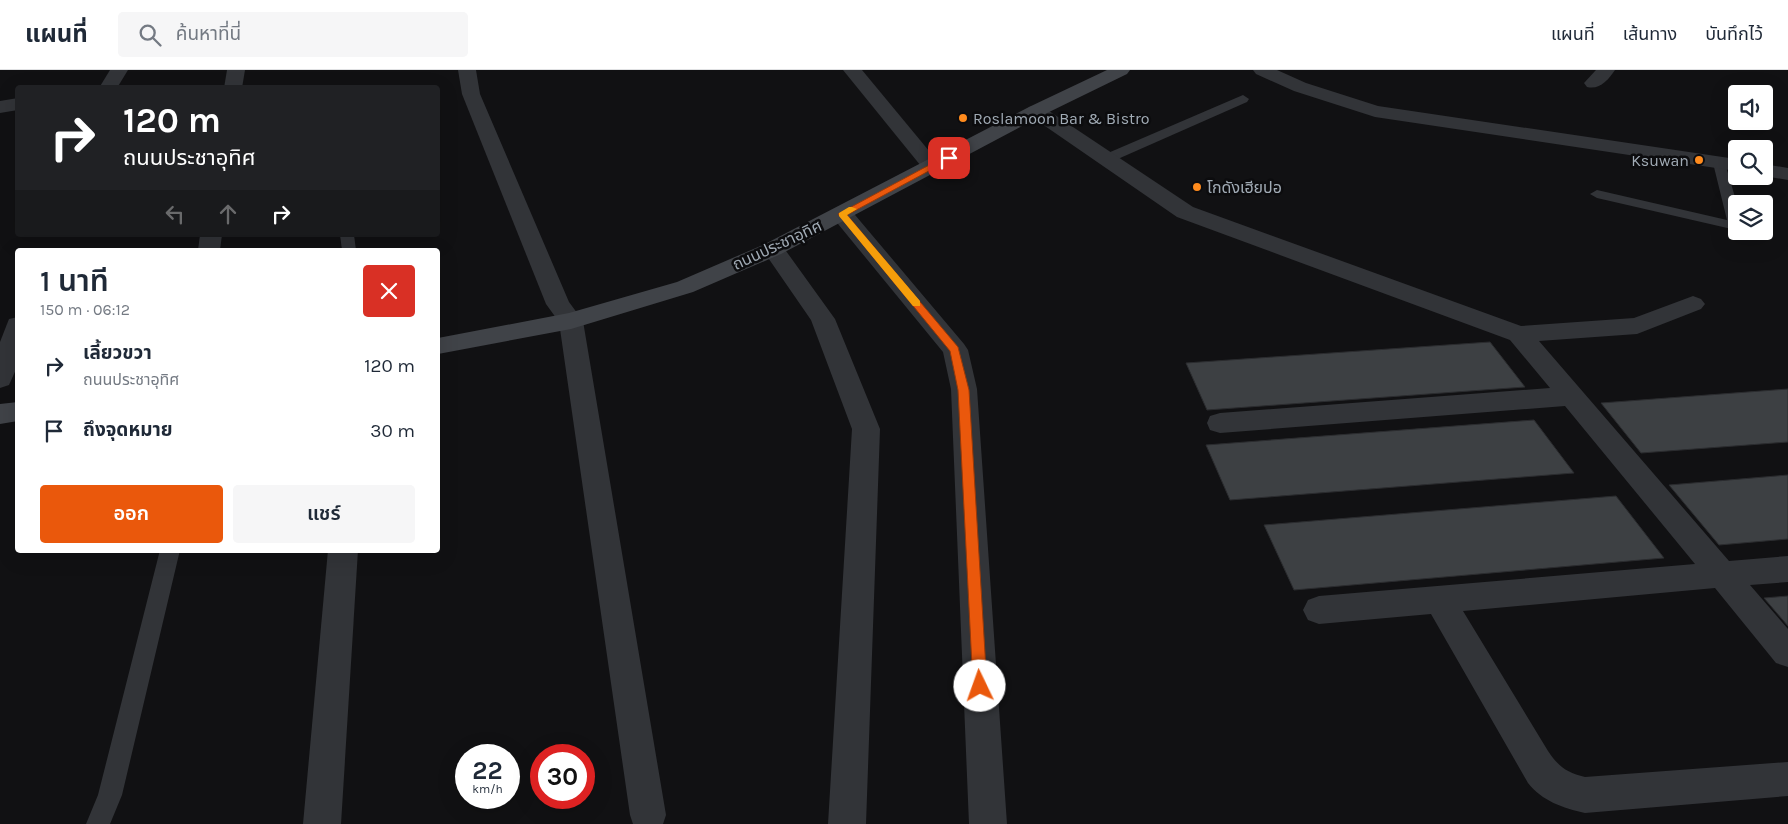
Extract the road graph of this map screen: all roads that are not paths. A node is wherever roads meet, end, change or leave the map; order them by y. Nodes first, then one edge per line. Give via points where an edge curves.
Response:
1 (119, 70) edge
2 (236, 70) edge
3 (467, 70) edge
4 (852, 70) edge
5 (1121, 70) edge
6 (1262, 70) edge
7 (1606, 70) edge
8 (1593, 83) dead end
9 (110, 85) edge
10 (234, 85) edge
11 (1243, 99) dead end
12 (15, 104) edge
13 (0, 107) edge
14 (1036, 111) junction
15 (1106, 159) junction
16 (1728, 164) edge
17 (932, 167) junction
18 (1773, 172) edge
19 (1788, 174) edge
20 (1731, 185) edge
21 (1597, 194) dead end
22 (842, 214) junction
23 (773, 249) junction
24 (1693, 304) dead end
25 (571, 321) junction
26 (15, 334) edge
27 (1519, 334) junction
28 (440, 346) edge
29 (0, 379) edge
30 (1572, 396) junction
31 (15, 412) edge
32 (0, 414) edge
33 (1220, 423) dead end
34 (169, 553) edge
35 (343, 553) edge
36 (1788, 569) edge
37 (1723, 574) junction
38 (1439, 599) junction
39 (1319, 610) dead end
40 (1788, 653) edge
41 (1788, 779) edge
42 (648, 816) dead end
43 (98, 824) edge
44 (322, 824) edge
45 (847, 824) edge
46 (988, 824) edge

1 - 9 street
2 - 10 street
3 - 25 street via 471,94 558,304
4 - 17 street
5 - 14 street, ถนนประชาอุทิศ
6 - 16 street via 1300,88 1375,111
7 - 8 street
11 - 15 lane
12 - 13 street
14 - 15 street
14 - 17 street, ถนนประชาอุทิศ
15 - 27 street via 1185,212
17 - 22 street, ถนนประชาอุทิศ
18 - 19 street
20 - 21 lane via 1736,226
22 - 23 street, ถนนประชาอุทิศ
22 - 46 street via 955,350 964,390
23 - 25 street, ถนนประชาอุทิศ via 685,286
23 - 45 street via 823,319 866,429
24 - 27 street via 1637,326
25 - 28 street, ถนนประชาอุทิศ
25 - 42 street
26 - 29 street
27 - 30 street
30 - 33 street
30 - 37 street
31 - 32 street
34 - 43 lane via 110,795
35 - 44 street
36 - 37 street
37 - 38 street
37 - 40 street
38 - 39 street
38 - 41 street via 1535,763 1553,785 1585,796

